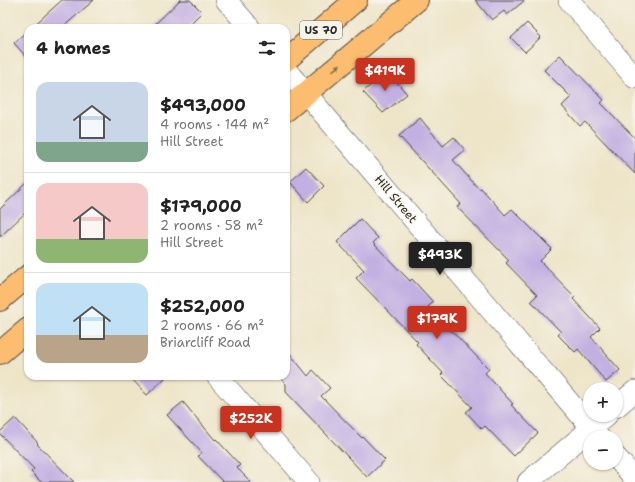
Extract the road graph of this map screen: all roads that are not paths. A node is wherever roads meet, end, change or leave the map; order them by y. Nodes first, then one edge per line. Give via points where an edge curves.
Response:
1 (226, 0) edge
2 (356, 0) edge
3 (416, 0) edge
4 (569, 0) edge
5 (247, 24) edge
6 (290, 57) edge
7 (290, 75) edge
8 (635, 78) edge
9 (306, 93) junction
10 (290, 107) edge
11 (24, 279) edge
12 (0, 300) edge
13 (24, 332) edge
14 (0, 353) edge
15 (220, 380) edge
16 (635, 391) edge
17 (623, 401) edge
18 (599, 427) edge
19 (623, 465) edge
20 (635, 479) edge
21 (309, 482) edge
22 (528, 482) edge

1 - 5 street
2 - 6 highway, US 70
9 -> 3 highway
4 - 8 street
7 - 9 street, Hill Street
9 - 10 highway
9 - 18 street, Hill Street
11 - 12 highway
13 - 14 highway
15 - 21 street
16 - 17 street
18 - 22 street
19 - 20 street

